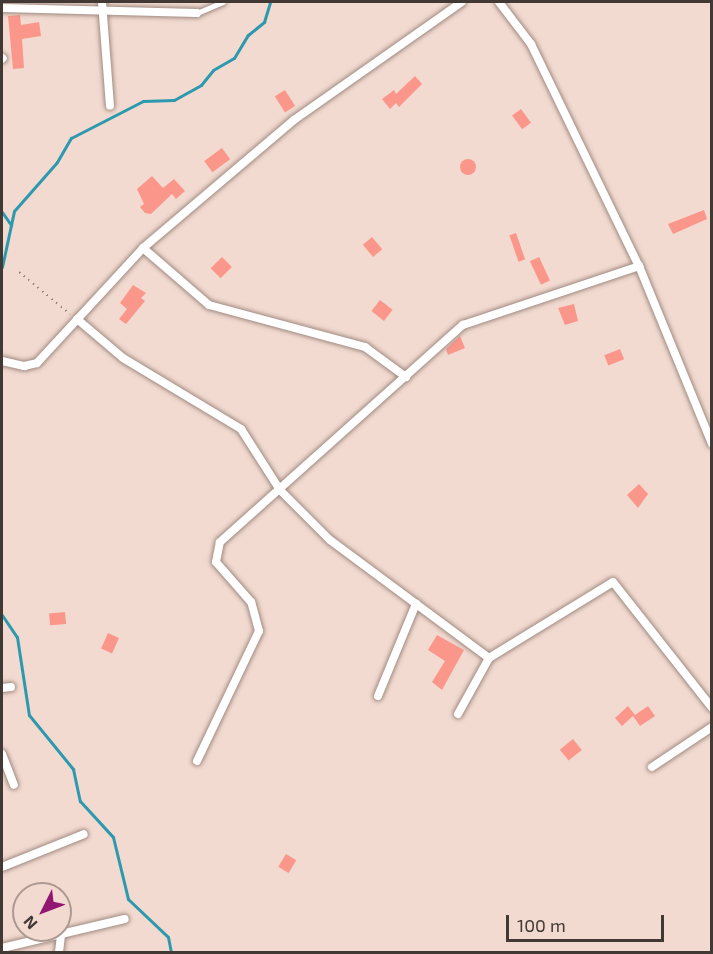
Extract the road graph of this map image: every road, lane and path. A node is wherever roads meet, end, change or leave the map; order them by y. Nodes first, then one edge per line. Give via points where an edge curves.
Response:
1 (223, 2) edge
2 (462, 2) edge
3 (499, 2) edge
4 (103, 6) edge
5 (2, 8) edge
6 (197, 14) joint
7 (110, 106) dead end
8 (143, 248) junction
9 (639, 266) junction
10 (19, 272) dead end
11 (77, 320) junction
12 (2, 361) edge
13 (406, 377) junction
14 (711, 444) edge
15 (280, 490) junction
16 (417, 604) junction
17 (489, 658) junction
18 (378, 696) dead end
19 (711, 708) edge
20 (458, 714) dead end
21 (711, 727) edge
22 (2, 754) edge
23 (197, 761) dead end
24 (652, 767) dead end
25 (15, 785) dead end
26 (84, 834) dead end
27 (2, 867) edge
28 (125, 919) dead end
29 (72, 933) edge
30 (32, 942) edge
31 (2, 948) edge

1 - 6 lane
2 - 8 street via 294,120
3 - 9 street via 531,44
4 - 5 street
4 - 6 street
4 - 7 street
8 - 11 street
8 - 13 street via 208,306 364,347
9 - 13 street via 463,325
9 - 14 street
10 - 11 path
11 - 12 street via 38,363 24,366
11 - 15 street via 123,358 241,429
13 - 15 street
15 - 16 street via 330,540
15 - 23 street via 220,542 216,562 251,602 259,631
16 - 17 street
16 - 18 street
17 - 19 street via 613,582
17 - 20 street
21 - 24 street
22 - 25 street
26 - 27 street
28 - 29 street
30 - 31 street

